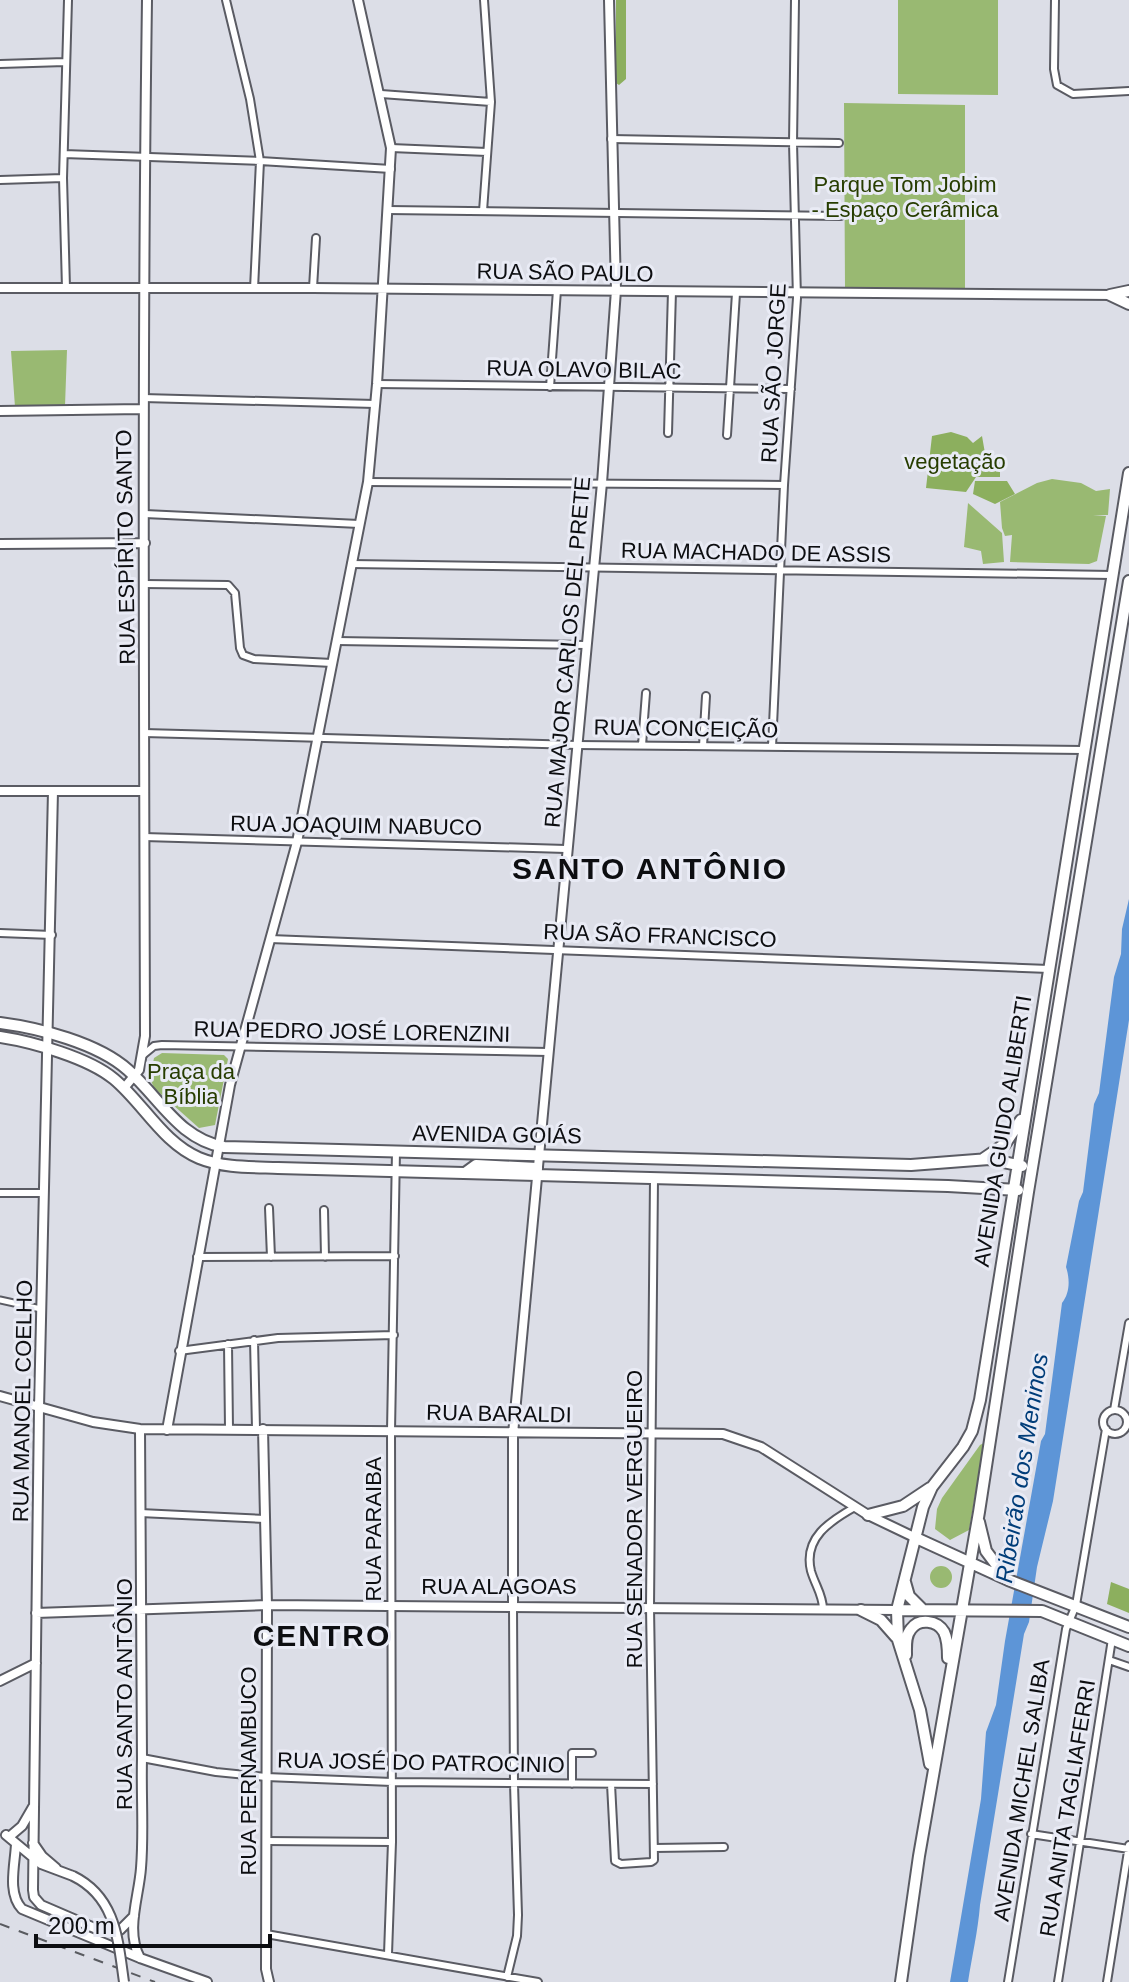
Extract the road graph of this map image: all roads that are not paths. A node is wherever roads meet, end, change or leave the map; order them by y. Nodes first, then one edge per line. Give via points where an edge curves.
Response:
1 (68, 0) edge
2 (147, 0) edge
3 (226, 0) edge
4 (358, 0) edge
5 (484, 0) edge
6 (609, 0) edge
7 (795, 0) edge
8 (1055, 0) edge
9 (65, 62) junction
10 (0, 64) edge
11 (1129, 91) edge
12 (381, 94) junction
13 (491, 102) junction
14 (611, 139) junction
15 (793, 143) junction
16 (839, 143) dead end
17 (391, 148) junction
18 (487, 152) junction
19 (64, 154) junction
20 (144, 156) junction
21 (260, 161) junction
22 (391, 169) junction
23 (63, 178) junction
24 (0, 180) edge
25 (388, 210) junction
26 (483, 211) junction
27 (614, 212) junction
28 (795, 215) junction
29 (841, 216) dead end
30 (316, 238) dead end
31 (0, 288) edge
32 (66, 288) junction
33 (143, 288) junction
34 (313, 288) junction
35 (254, 289) junction
36 (383, 289) junction
37 (557, 290) junction
38 (616, 290) junction
39 (672, 291) junction
40 (1129, 292) edge
41 (736, 293) junction
42 (797, 294) junction
43 (1110, 295) junction
44 (1129, 304) edge
45 (377, 384) junction
46 (550, 387) junction
47 (608, 387) junction
48 (670, 388) junction
49 (730, 388) junction
50 (791, 389) junction
51 (142, 398) junction
52 (375, 404) junction
53 (142, 409) junction
54 (0, 411) edge
55 (668, 433) dead end
56 (727, 435) dead end
57 (1129, 473) edge
58 (368, 482) junction
59 (602, 483) junction
60 (784, 485) junction
61 (145, 514) junction
62 (359, 524) junction
63 (145, 543) junction
64 (0, 544) edge
65 (351, 564) junction
66 (593, 568) junction
67 (781, 569) junction
68 (1112, 575) junction
69 (1129, 581) edge
70 (145, 584) junction
71 (337, 641) junction
72 (586, 645) junction
73 (332, 663) junction
74 (646, 693) dead end
75 (706, 696) dead end
76 (144, 733) junction
77 (318, 738) junction
78 (577, 745) junction
79 (642, 745) junction
80 (703, 746) junction
81 (772, 747) junction
82 (1083, 750) junction
83 (0, 791) edge
84 (53, 791) junction
85 (144, 791) junction
86 (144, 837) junction
87 (297, 842) junction
88 (566, 849) junction
89 (0, 933) edge
90 (52, 935) junction
91 (270, 939) junction
92 (557, 950) junction
93 (1049, 969) junction
94 (1061, 993) junction
95 (0, 1023) edge
96 (48, 1032) junction
97 (145, 1036) junction
98 (0, 1037) edge
99 (240, 1045) junction
100 (154, 1046) junction
101 (48, 1050) junction
102 (549, 1052) junction
103 (143, 1055) junction
104 (135, 1076) junction
105 (124, 1088) junction
106 (1027, 1107) junction
107 (218, 1146) junction
108 (396, 1151) junction
109 (538, 1155) junction
110 (983, 1159) junction
111 (214, 1163) junction
112 (1018, 1164) junction
113 (1032, 1169) junction
114 (397, 1171) junction
115 (536, 1172) junction
116 (654, 1179) junction
117 (1014, 1189) junction
118 (1028, 1192) junction
119 (0, 1193) edge
120 (44, 1193) junction
121 (269, 1208) dead end
122 (324, 1210) dead end
123 (395, 1256) junction
124 (197, 1257) junction
125 (271, 1257) junction
126 (325, 1257) junction
127 (0, 1300) edge
128 (42, 1309) junction
129 (1129, 1323) edge
130 (394, 1335) junction
131 (254, 1340) junction
132 (228, 1344) junction
133 (179, 1351) junction
134 (0, 1396) edge
135 (39, 1408) junction
136 (1114, 1410) junction
137 (140, 1429) junction
138 (229, 1429) junction
139 (259, 1429) junction
140 (1106, 1429) junction
141 (1127, 1429) edge
142 (167, 1430) junction
143 (391, 1431) junction
144 (513, 1434) junction
145 (652, 1434) junction
146 (932, 1487) junction
147 (855, 1507) junction
148 (979, 1512) junction
149 (140, 1513) junction
150 (868, 1515) junction
151 (265, 1519) junction
152 (914, 1537) junction
153 (969, 1562) junction
154 (905, 1576) junction
155 (1009, 1580) junction
156 (267, 1605) junction
157 (392, 1605) junction
158 (1076, 1605) junction
159 (513, 1607) junction
160 (650, 1607) junction
161 (143, 1609) junction
162 (823, 1609) junction
163 (861, 1610) junction
164 (897, 1610) junction
165 (923, 1610) junction
166 (961, 1610) junction
167 (36, 1613) junction
168 (1068, 1622) junction
169 (1129, 1627) edge
170 (1112, 1639) junction
171 (898, 1640) junction
172 (1129, 1646) edge
173 (1109, 1660) junction
174 (36, 1663) junction
175 (1129, 1667) edge
176 (906, 1668) junction
177 (949, 1672) junction
178 (0, 1681) edge
179 (592, 1753) dead end
180 (142, 1758) junction
181 (266, 1777) junction
182 (932, 1778) junction
183 (392, 1782) junction
184 (514, 1784) junction
185 (572, 1784) junction
186 (611, 1784) junction
187 (653, 1784) junction
188 (34, 1803) junction
189 (1031, 1834) junction
190 (266, 1841) junction
191 (1080, 1841) junction
192 (33, 1842) junction
193 (392, 1842) junction
194 (16, 1844) junction
195 (724, 1847) dead end
196 (654, 1848) junction
197 (1129, 1848) edge
198 (33, 1858) junction
199 (55, 1870) junction
200 (33, 1881) junction
201 (134, 1916) junction
202 (266, 1934) junction
203 (388, 1954) junction
204 (140, 1958) junction
205 (266, 1969) junction
206 (507, 1977) junction
207 (124, 1982) edge
208 (207, 1982) edge
209 (261, 1982) edge
210 (269, 1982) edge
211 (538, 1982) edge
212 (901, 1982) edge
213 (1008, 1982) edge
214 (1058, 1982) edge
215 (1107, 1982) edge

1 - 9 street
2 - 20 street, RUA ESPÍRITO SANTO
3 - 21 street
4 - 12 street
5 - 13 street
6 - 14 street, RUA MAJOR CARLOS DEL PRETE
7 - 15 street, RUA SÃO JORGE
8 - 11 street via 1057,85 1073,94
9 - 10 street
9 - 19 street
12 - 13 street
12 - 17 street
13 - 18 street
14 - 15 street
14 - 27 street, RUA MAJOR CARLOS DEL PRETE
15 - 16 street
15 - 28 street, RUA SÃO JORGE
17 - 18 street
17 - 22 street
18 - 26 street
19 - 20 street
19 - 23 street
20 - 21 street
20 - 33 street, RUA ESPÍRITO SANTO
21 - 22 street
21 - 35 street
22 - 25 street
23 - 24 street
23 - 32 street
25 - 26 street
25 - 36 street
26 - 27 street
27 - 28 street
27 - 38 street, RUA MAJOR CARLOS DEL PRETE
28 - 29 street
28 - 42 street, RUA SÃO JORGE
30 - 34 street
31 - 32 street, RUA SÃO PAULO
32 - 33 street, RUA SÃO PAULO
33 - 35 street, RUA SÃO PAULO
33 - 51 street, RUA ESPÍRITO SANTO
34 - 35 street, RUA SÃO PAULO
34 - 36 street, RUA SÃO PAULO
36 - 37 street, RUA SÃO PAULO
36 - 45 street
37 - 38 street, RUA SÃO PAULO
37 - 46 street
38 - 39 street, RUA SÃO PAULO
38 - 47 street, RUA MAJOR CARLOS DEL PRETE
39 - 41 street, RUA SÃO PAULO
39 - 48 street
40 - 43 main road
41 - 42 street, RUA SÃO PAULO
41 - 49 street
42 - 43 street, RUA SÃO PAULO
42 - 50 street, RUA SÃO JORGE
43 - 44 main road
45 - 46 street, RUA OLAVO BILAC
45 - 52 street
46 - 47 street, RUA OLAVO BILAC
47 - 48 street, RUA OLAVO BILAC
47 - 59 street, RUA MAJOR CARLOS DEL PRETE
48 - 49 street, RUA OLAVO BILAC
48 - 55 street
49 - 50 street, RUA OLAVO BILAC
49 - 56 street
50 - 60 street, RUA SÃO JORGE
51 - 52 street
51 - 53 street, RUA ESPÍRITO SANTO
52 - 58 street
53 - 54 street
53 - 61 street, RUA ESPÍRITO SANTO
57 - 68 main road, AVENIDA GUIDO ALIBERTI
58 - 59 street
58 - 62 street
59 - 60 street
59 - 66 street, RUA MAJOR CARLOS DEL PRETE
60 - 67 street, RUA SÃO JORGE
61 - 62 street
61 - 63 street, RUA ESPÍRITO SANTO
62 - 65 street
63 - 64 street
63 - 70 street, RUA ESPÍRITO SANTO
65 - 66 street, RUA MACHADO DE ASSIS
65 - 71 street
66 - 67 street, RUA MACHADO DE ASSIS
66 - 72 street, RUA MAJOR CARLOS DEL PRETE
67 - 68 street, RUA MACHADO DE ASSIS
67 - 81 street, RUA SÃO JORGE
68 - 82 main road, AVENIDA GUIDO ALIBERTI
69 - 94 main road, AVENIDA GUIDO ALIBERTI
70 - 73 street via 228,585 235,593 243,655
70 - 76 street, RUA ESPÍRITO SANTO
71 - 72 street
71 - 73 street
72 - 78 street, RUA MAJOR CARLOS DEL PRETE
73 - 77 street
74 - 79 street
75 - 80 street
76 - 77 street, RUA CONCEIÇÃO
76 - 85 street, RUA ESPÍRITO SANTO
77 - 78 street, RUA CONCEIÇÃO
77 - 87 street
78 - 79 street, RUA CONCEIÇÃO
78 - 88 street, RUA MAJOR CARLOS DEL PRETE
79 - 80 street, RUA CONCEIÇÃO
80 - 81 street, RUA CONCEIÇÃO
81 - 82 street, RUA CONCEIÇÃO
82 - 93 main road, AVENIDA GUIDO ALIBERTI
83 - 84 street
84 - 85 street
84 - 90 street, RUA MANOEL COELHO
85 - 86 street, RUA ESPÍRITO SANTO
86 - 87 street, RUA JOAQUIM NABUCO
86 - 97 street, RUA ESPÍRITO SANTO
87 - 88 street, RUA JOAQUIM NABUCO
87 - 91 street
88 - 92 street, RUA MAJOR CARLOS DEL PRETE
89 - 90 street
90 - 96 street, RUA MANOEL COELHO
91 - 92 street, RUA SÃO FRANCISCO
91 - 99 street
92 - 93 street, RUA SÃO FRANCISCO
92 - 102 street, RUA MAJOR CARLOS DEL PRETE
93 - 94 main road
93 - 106 main road, AVENIDA GUIDO ALIBERTI
94 - 113 main road, AVENIDA GUIDO ALIBERTI
95 - 96 main road, AVENIDA GOIÁS
96 - 101 street, RUA MANOEL COELHO
96 - 104 main road, AVENIDA GOIÁS via 110,1058
97 - 100 street
97 - 103 street, RUA ESPÍRITO SANTO
98 - 101 main road, AVENIDA GOIÁS
99 - 100 street, RUA PEDRO JOSÉ LORENZINI
99 - 102 street, RUA PEDRO JOSÉ LORENZINI
99 - 107 street
100 - 103 street
101 - 105 main road, AVENIDA GOIÁS via 101,1070
101 - 120 street, RUA MANOEL COELHO
102 - 109 street, RUA MAJOR CARLOS DEL PRETE
103 - 104 street, RUA ESPÍRITO SANTO
104 - 105 street, RUA ESPÍRITO SANTO
104 - 107 main road, AVENIDA GOIÁS via 185,1129
105 - 111 main road, AVENIDA GOIÁS via 183,1148
106 - 110 main road via 1012,1137
106 - 112 main road, AVENIDA GUIDO ALIBERTI
107 - 108 main road, AVENIDA GOIÁS
107 - 111 street
108 - 109 main road, AVENIDA GOIÁS
108 - 114 street, RUA PARAIBA
109 - 110 main road, AVENIDA GOIÁS via 911,1165
109 - 115 street, RUA MAJOR CARLOS DEL PRETE
110 - 112 main road, AVENIDA GOIÁS
111 - 114 main road, AVENIDA GOIÁS
111 - 124 street
112 - 113 main road, AVENIDA GOIÁS
112 - 117 main road, AVENIDA GUIDO ALIBERTI
113 - 118 main road, AVENIDA GUIDO ALIBERTI
114 - 115 main road, AVENIDA GOIÁS
114 - 123 street, RUA PARAIBA
115 - 116 main road, AVENIDA GOIÁS
115 - 144 street, RUA MAJOR CARLOS DEL PRETE
116 - 117 main road, AVENIDA GOIÁS
116 - 145 street, RUA SENADOR VERGUEIRO
117 - 118 main road, AVENIDA GOIÁS
117 - 146 main road, AVENIDA GUIDO ALIBERTI via 972,1431
118 - 148 main road, AVENIDA GUIDO ALIBERTI
119 - 120 street
120 - 128 street, RUA MANOEL COELHO
121 - 125 street
122 - 126 street
123 - 126 street
123 - 130 street, RUA PARAIBA
124 - 125 street
124 - 133 street
125 - 126 street
127 - 128 street
128 - 135 street, RUA MANOEL COELHO
129 - 136 street
130 - 131 street
130 - 143 street, RUA PARAIBA
131 - 132 street
131 - 139 street
132 - 133 street
132 - 138 street
133 - 142 street
134 - 135 street, RUA BARALDI
135 - 137 street, RUA BARALDI
135 - 167 street, RUA MANOEL COELHO
136 - 140 street via 1105,1418
136 - 141 street via 1126,1417
137 - 142 street, RUA BARALDI
137 - 149 street, RUA SANTO ANTÔNIO
138 - 139 street, RUA BARALDI
138 - 142 street, RUA BARALDI
139 - 143 street, RUA BARALDI
139 - 151 street, RUA PERNAMBUCO
140 - 141 street via 1116,1434
140 - 158 street, AVENIDA MICHEL SALIBA
143 - 144 street, RUA BARALDI
143 - 157 street, RUA PARAIBA
144 - 145 street, RUA BARALDI
144 - 159 street, RUA MAJOR CARLOS DEL PRETE
145 - 147 street, RUA BARALDI via 736,1437 761,1447
145 - 160 street, RUA SENADOR VERGUEIRO
146 - 150 main road via 903,1506
146 - 152 main road, AVENIDA GUIDO ALIBERTI
147 - 150 street, RUA BARALDI
147 - 162 street via 832,1520 812,1546 811,1568
148 - 153 main road, AVENIDA GUIDO ALIBERTI
148 - 155 main road via 986,1551
149 - 151 street
149 - 161 street, RUA SANTO ANTÔNIO
150 - 152 street, RUA BARALDI
151 - 156 street, RUA PERNAMBUCO
152 - 153 main road, RUA BARALDI
152 - 154 main road, AVENIDA GUIDO ALIBERTI
153 - 155 main road, RUA BARALDI
153 - 166 main road, AVENIDA GUIDO ALIBERTI
154 - 164 main road, AVENIDA GUIDO ALIBERTI
154 - 165 main road via 909,1596
155 - 158 main road, RUA BARALDI
156 - 157 street, RUA ALAGOAS
156 - 161 street, RUA ALAGOAS
156 - 181 street, RUA PERNAMBUCO
157 - 159 street, RUA ALAGOAS
157 - 183 street, RUA PARAIBA
158 - 168 street, AVENIDA MICHEL SALIBA
158 - 169 main road, RUA BARALDI
159 - 160 street, RUA ALAGOAS
159 - 184 street, RUA MAJOR CARLOS DEL PRETE
160 - 162 street, RUA ALAGOAS
160 - 187 street, RUA SENADOR VERGUEIRO
161 - 167 street, RUA ALAGOAS
161 - 180 street, RUA SANTO ANTÔNIO
162 - 163 street, RUA ALAGOAS
163 - 164 street, RUA ALAGOAS
163 - 171 main road via 884,1622
164 - 165 main road, RUA ALAGOAS
164 - 171 main road, AVENIDA GUIDO ALIBERTI
165 - 166 main road, RUA ALAGOAS
166 - 168 main road, RUA ALAGOAS via 1042,1611
166 - 177 main road, AVENIDA GUIDO ALIBERTI
167 - 174 street, RUA MANOEL COELHO
168 - 170 main road
168 - 189 street, AVENIDA MICHEL SALIBA
170 - 172 main road
170 - 173 street, RUA ANITA TAGLIAFERRI
171 - 176 main road, AVENIDA GUIDO ALIBERTI
173 - 175 street
173 - 191 street, RUA ANITA TAGLIAFERRI
174 - 178 street
174 - 188 street, RUA MANOEL COELHO
176 - 177 main road via 909,1632 929,1622 945,1634
176 - 182 main road, AVENIDA GUIDO ALIBERTI
177 - 182 main road, AVENIDA GUIDO ALIBERTI
179 - 185 street via 572,1753
180 - 181 street, RUA JOSÉ DO PATROCINIO
180 - 201 street, RUA SANTO ANTÔNIO via 141,1870
181 - 183 street, RUA JOSÉ DO PATROCINIO
181 - 190 street, RUA PERNAMBUCO
182 - 212 main road, AVENIDA GUIDO ALIBERTI
183 - 184 street, RUA JOSÉ DO PATROCINIO
183 - 193 street, RUA PARAIBA
184 - 185 street, RUA JOSÉ DO PATROCINIO
184 - 206 street, RUA MAJOR CARLOS DEL PRETE via 518,1915
185 - 186 street, RUA JOSÉ DO PATROCINIO
186 - 187 street, RUA JOSÉ DO PATROCINIO
186 - 196 street, RUA SENADOR VERGUEIRO via 615,1861 649,1863
187 - 196 street, RUA SENADOR VERGUEIRO
188 - 192 street, RUA MANOEL COELHO
188 - 194 street via 22,1826 7,1836
189 - 191 street
189 - 213 street, AVENIDA MICHEL SALIBA
190 - 193 street
190 - 202 street, RUA PERNAMBUCO
191 - 197 street
191 - 214 street, RUA ANITA TAGLIAFERRI
192 - 198 street, RUA MANOEL COELHO
192 - 199 street
193 - 203 street, RUA PARAIBA
194 - 198 street
194 - 204 street via 14,1891 22,1909
195 - 196 street
197 - 215 street
198 - 199 street
198 - 200 street, RUA MANOEL COELHO
199 - 200 street
199 - 207 street, bridge via 98,1894 111,1913
200 - 201 street via 38,1902 99,1930 120,1930
201 - 204 street, RUA SANTO ANTÔNIO via 134,1945
202 - 203 street
202 - 205 street, RUA PERNAMBUCO
203 - 206 street
204 - 208 street
205 - 209 street, RUA PERNAMBUCO
205 - 210 street, RUA PERNAMBUCO
206 - 211 street

